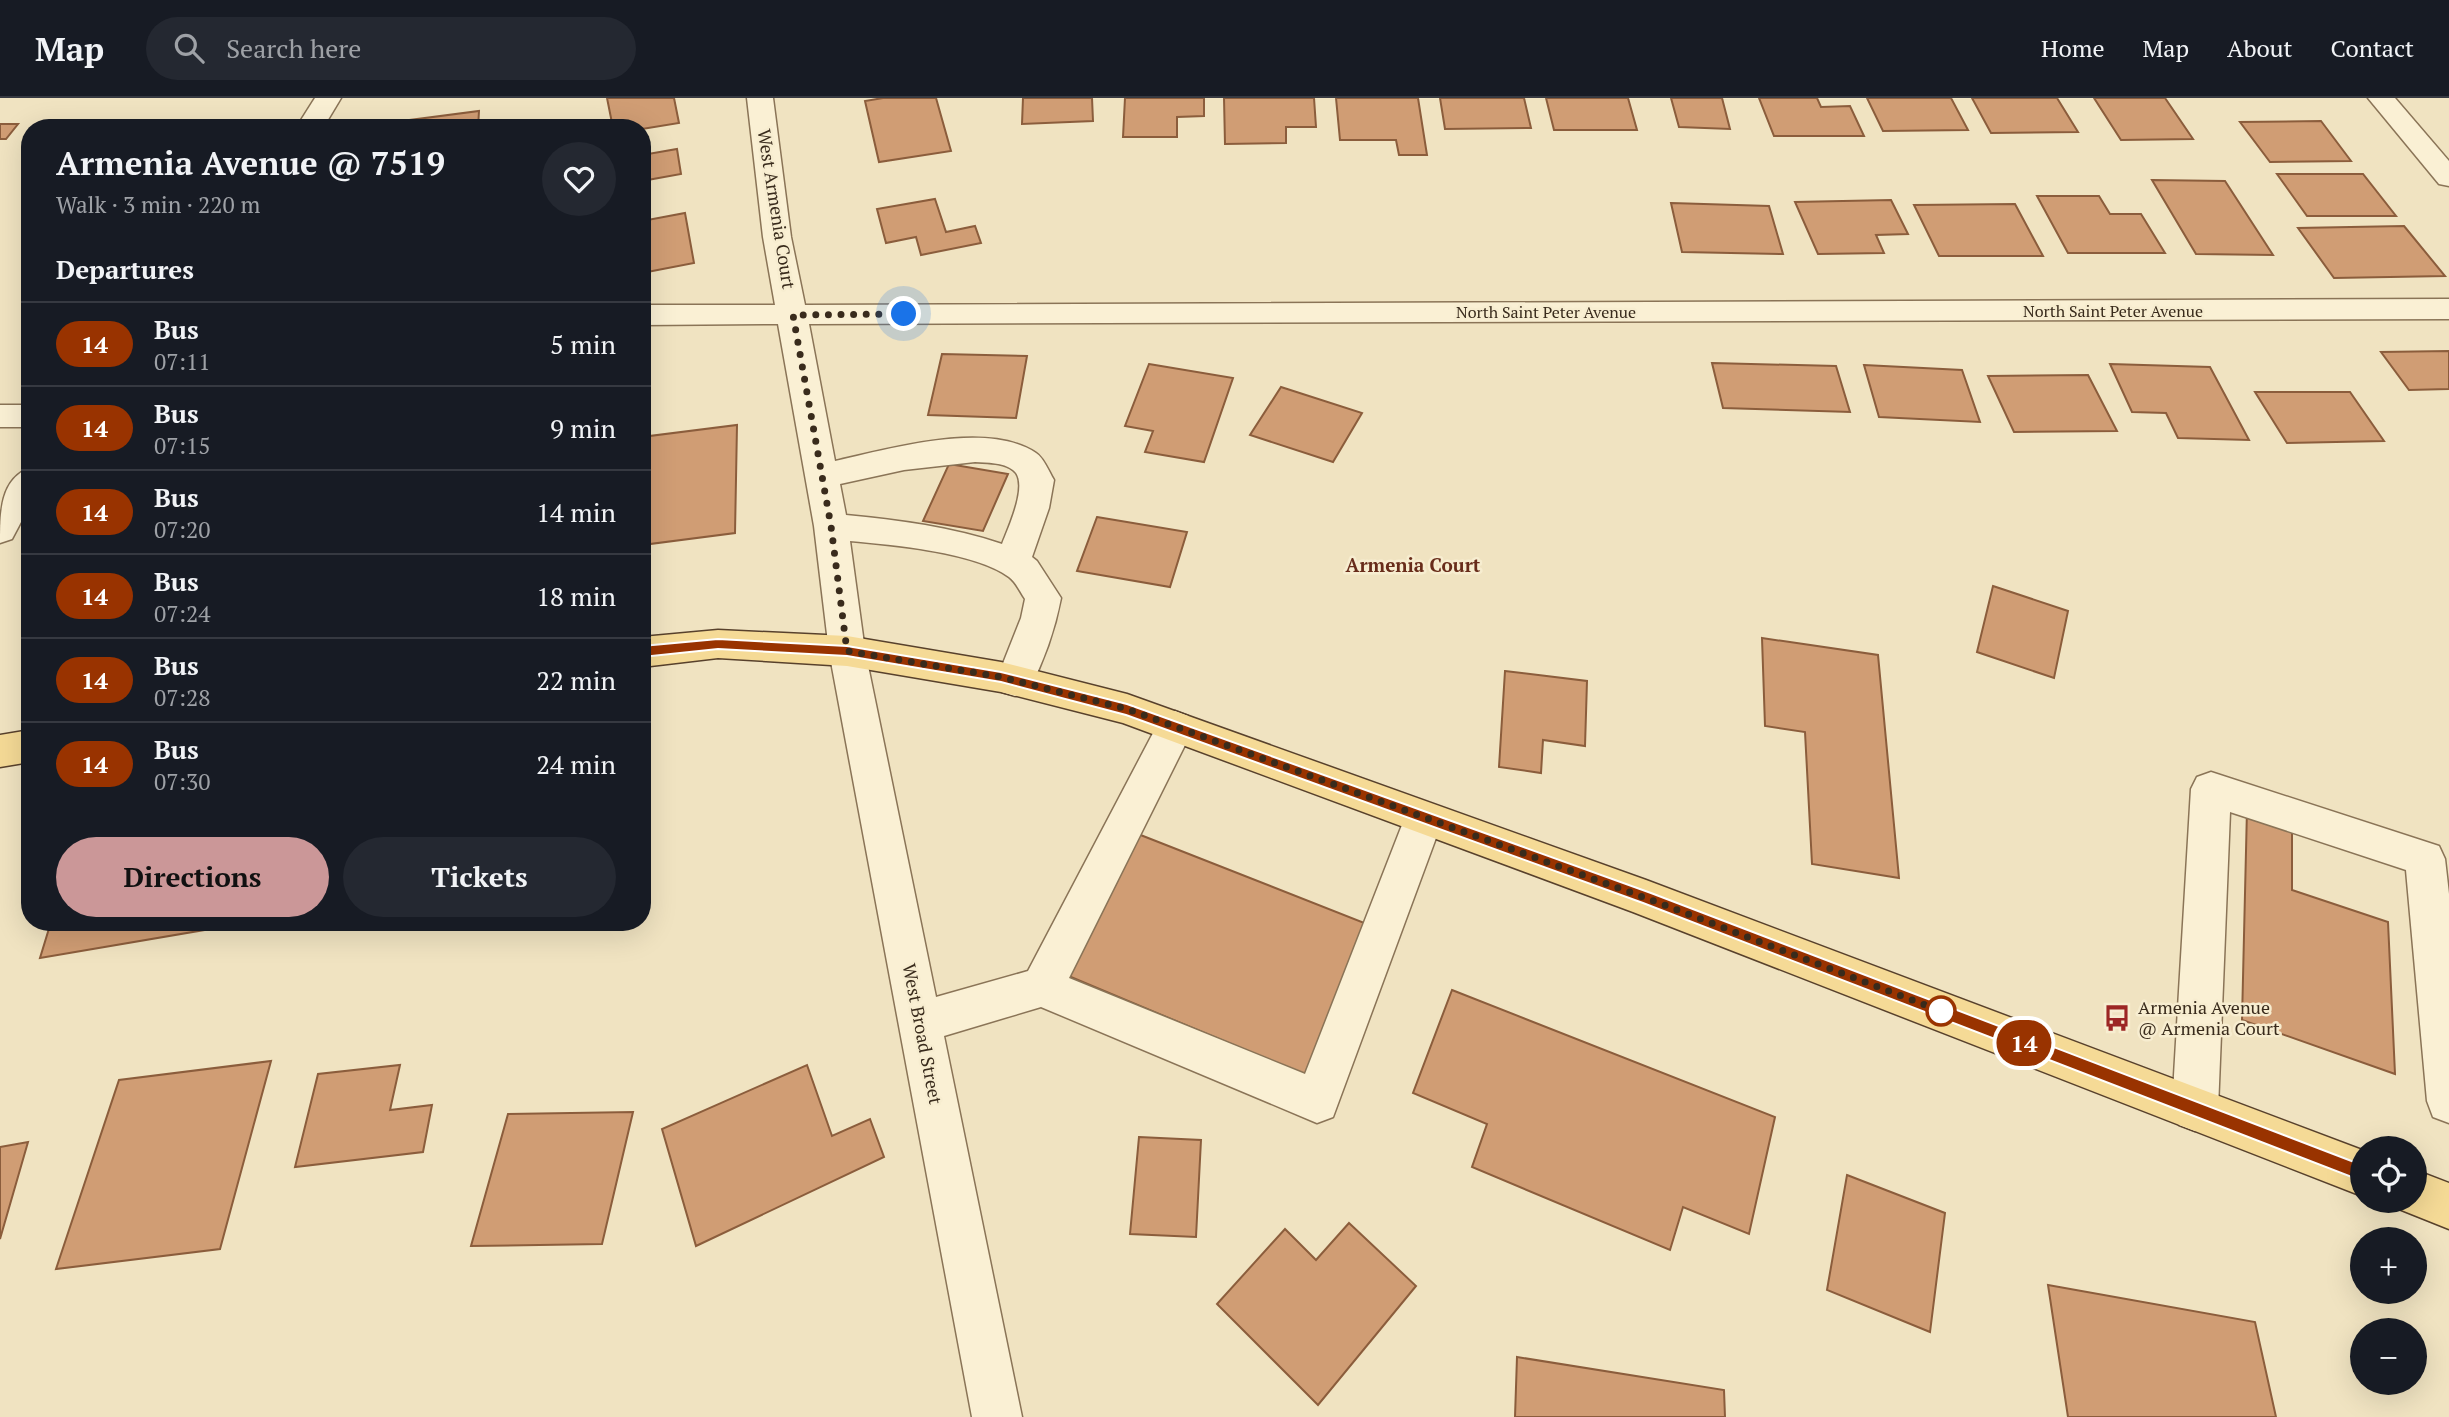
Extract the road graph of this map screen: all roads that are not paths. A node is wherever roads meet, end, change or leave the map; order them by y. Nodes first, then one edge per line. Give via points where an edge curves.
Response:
1 (328, 98) edge
2 (760, 98) edge
3 (2381, 98) edge
4 (315, 119) edge
5 (2449, 178) edge
6 (2449, 309) edge
7 (651, 315) edge
8 (793, 315) junction
9 (0, 416) edge
10 (21, 416) edge
11 (821, 476) junction
12 (21, 492) edge
13 (831, 526) junction
14 (0, 530) edge
15 (1013, 562) junction
16 (651, 651) edge
17 (847, 651) junction
18 (1015, 681) junction
19 (1175, 727) junction
20 (21, 748) edge
21 (0, 751) edge
22 (1423, 819) junction
23 (1042, 987) junction
24 (920, 1022) junction
25 (2449, 1101) edge
26 (2195, 1109) junction
27 (2350, 1168) edge
28 (2427, 1198) edge
29 (2449, 1206) edge
30 (997, 1417) edge

1 - 4 street
2 - 8 street, West Armenia Court via 777,237
3 - 5 street
6 - 8 street, North Saint Peter Avenue
7 - 8 street, North Saint Peter Avenue
8 - 11 street, West Armenia Court
9 - 10 street
11 - 13 street, West Armenia Court
11 - 15 street via 962,449 1025,461 1038,484
12 - 14 street
13 - 15 street via 934,538
13 - 17 street, West Armenia Court
15 - 18 street via 1025,570 1043,598
16 - 17 main road via 718,644
17 - 18 main road
17 - 24 street, West Broad Street
18 - 19 main road via 1127,709
19 - 22 main road
19 - 23 street
20 - 21 main road
22 - 23 street via 1317,1101
22 - 26 main road via 1646,898
23 - 24 street
24 - 30 street, West Broad Street
25 - 26 street via 2425,859 2211,789
26 - 27 main road
28 - 29 main road

